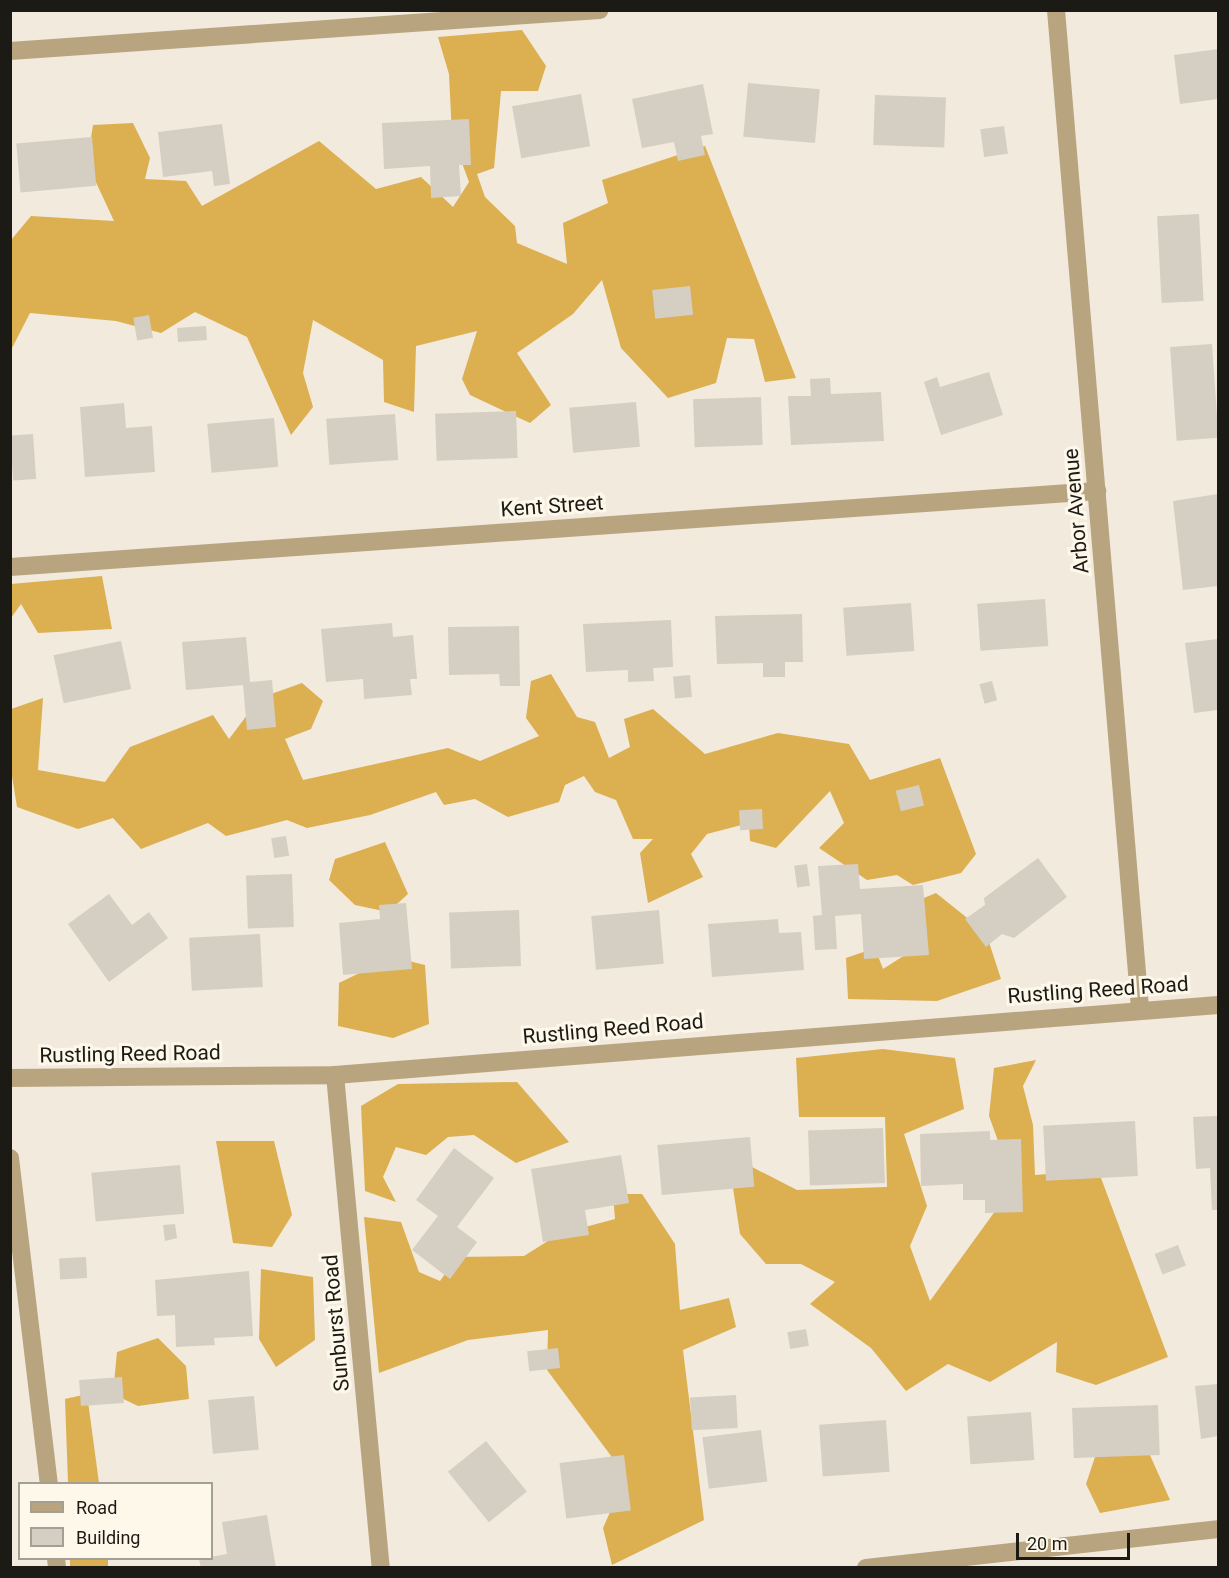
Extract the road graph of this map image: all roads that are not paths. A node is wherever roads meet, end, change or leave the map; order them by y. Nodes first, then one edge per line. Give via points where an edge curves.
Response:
1 (600, 10) edge
2 (1056, 10) edge
3 (10, 51) edge
4 (1097, 491) junction
5 (10, 567) edge
6 (1218, 1005) edge
7 (1140, 1008) junction
8 (335, 1075) junction
9 (10, 1078) edge
10 (10, 1158) edge
11 (49, 1482) edge
12 (1218, 1529) edge
13 (381, 1568) edge
14 (866, 1568) edge

1 - 3 street
2 - 4 street, Arbor Avenue
4 - 5 street, Kent Street
4 - 7 street, Arbor Avenue
6 - 7 street, Rustling Reed Road
7 - 8 street, Rustling Reed Road
8 - 9 street, Rustling Reed Road
8 - 13 street, Sunburst Road
10 - 11 street
12 - 14 street

